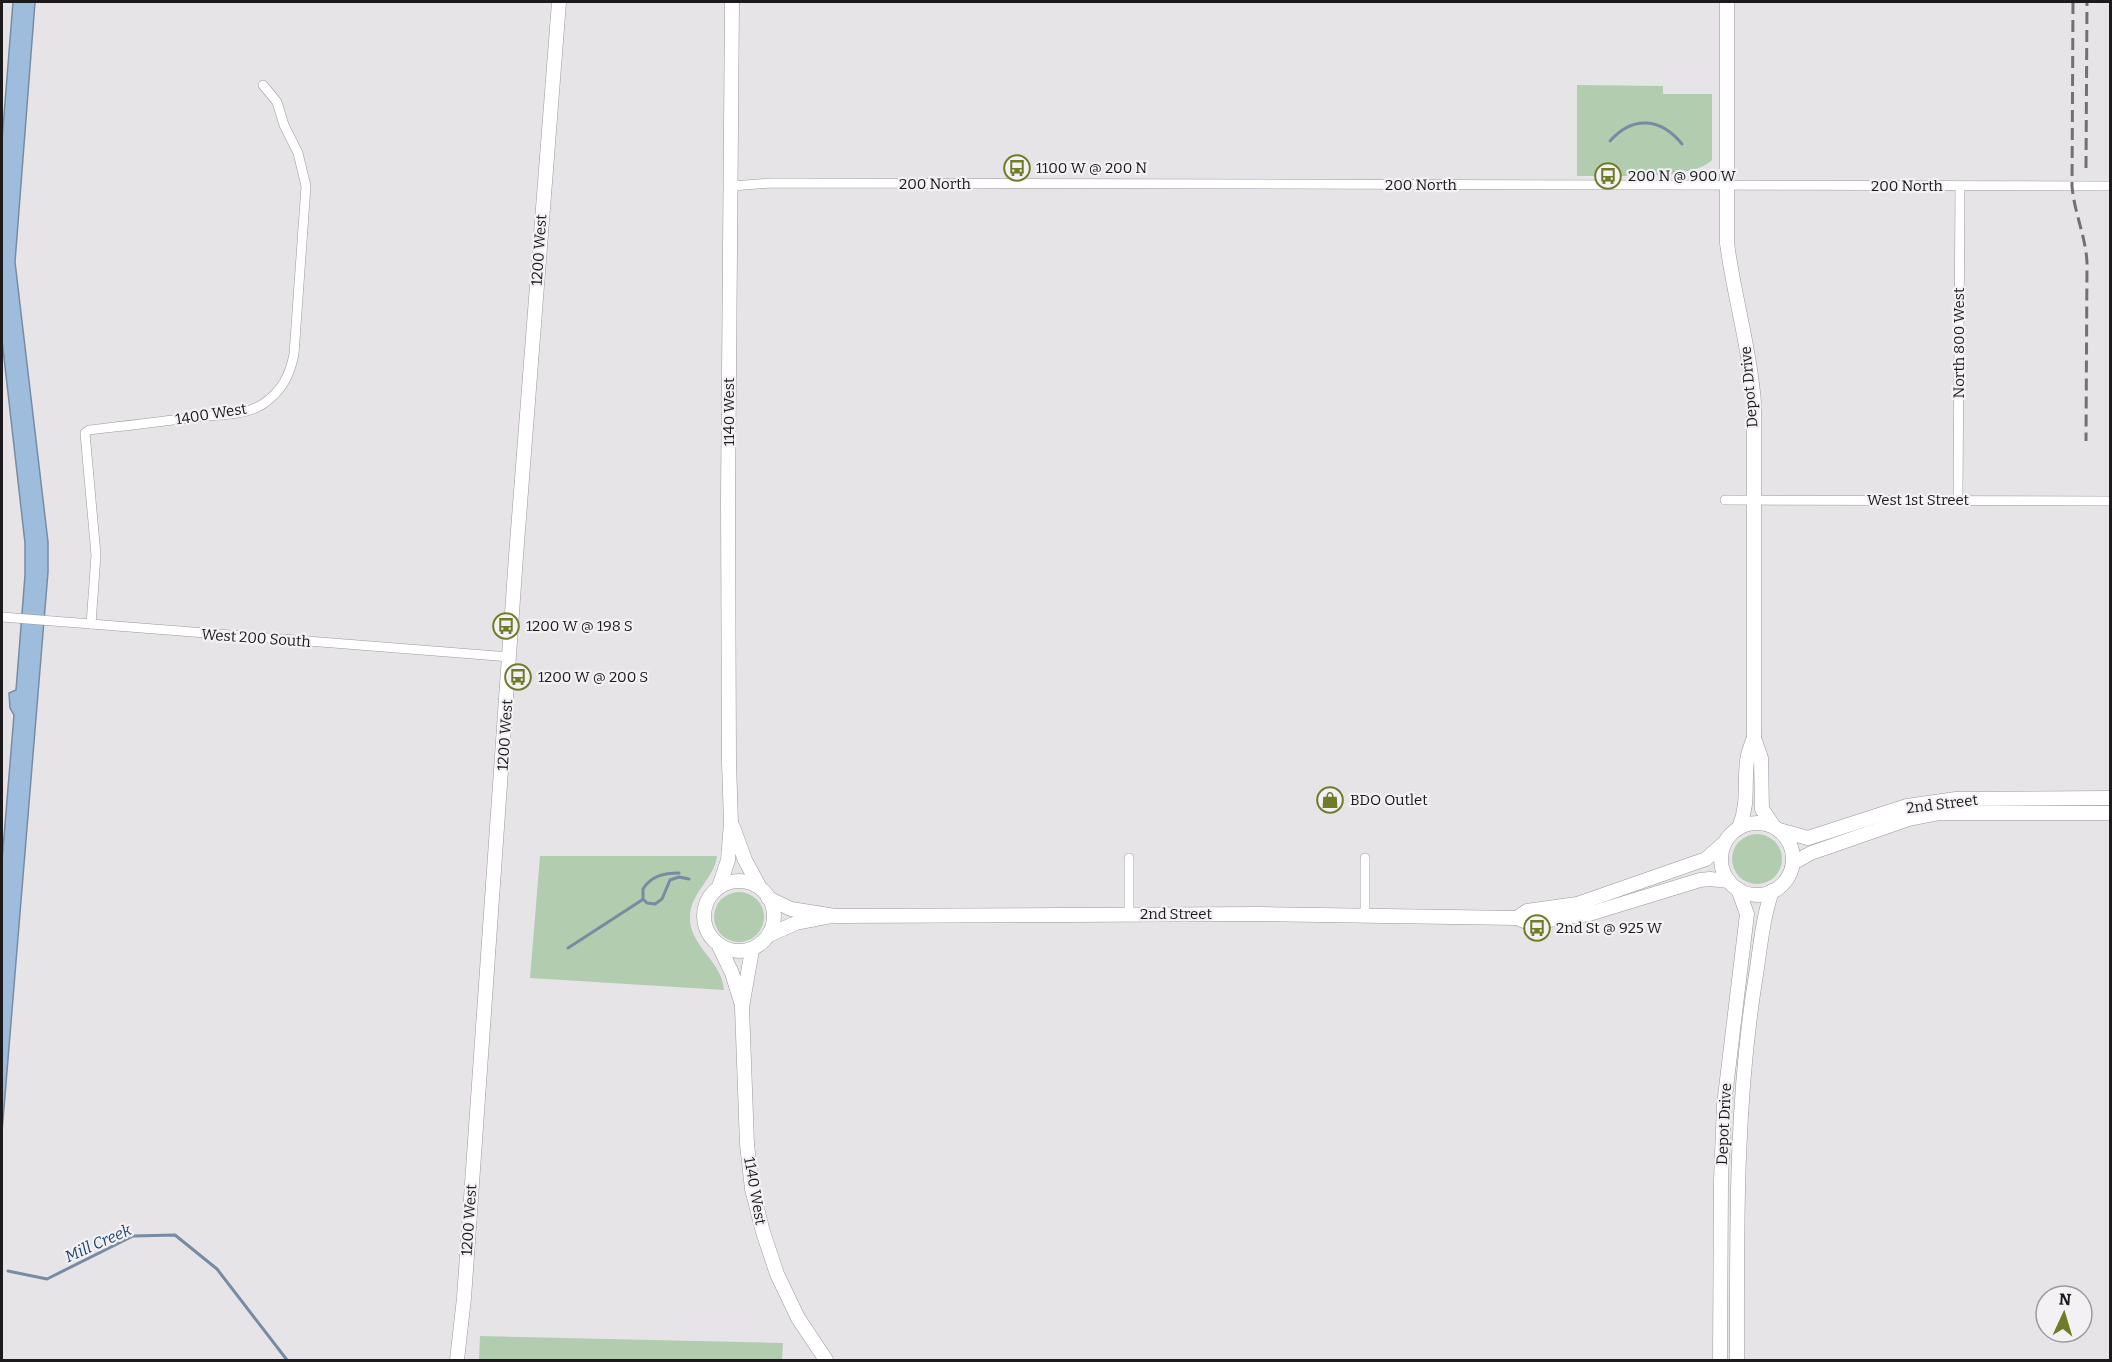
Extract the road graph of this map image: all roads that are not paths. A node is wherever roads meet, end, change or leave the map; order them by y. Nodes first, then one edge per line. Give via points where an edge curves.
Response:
1 (559, 2) edge
2 (732, 2) edge
3 (1726, 2) edge
4 (263, 85) dead end
5 (1725, 185) junction
6 (732, 186) junction
7 (1960, 186) junction
8 (2110, 186) edge
9 (1725, 500) dead end
10 (1753, 500) junction
11 (1958, 500) junction
12 (2110, 501) edge
13 (2, 617) edge
14 (91, 624) junction
15 (511, 657) junction
16 (1754, 738) junction
17 (2110, 798) edge
18 (2110, 813) edge
19 (731, 823) junction
20 (1739, 828) junction
21 (1777, 829) junction
22 (1725, 842) junction
23 (1129, 858) dead end
24 (1365, 858) dead end
25 (1793, 863) junction
26 (1734, 885) junction
27 (759, 886) junction
28 (719, 887) junction
29 (1772, 891) junction
30 (768, 898) junction
31 (1129, 915) junction
32 (1365, 915) junction
33 (836, 916) junction
34 (1517, 918) junction
35 (769, 935) junction
36 (719, 946) junction
37 (752, 950) junction
38 (742, 1007) junction
39 (457, 1360) edge
40 (826, 1360) edge
41 (1720, 1360) edge
42 (1737, 1360) edge

1 - 15 street, 1200 West
2 - 6 street, 1140 West
3 - 5 street, Depot Drive
4 - 14 street, 1400 West via 277,102 298,153 306,186 291,368 276,394 261,405 237,412 85,433 96,555
5 - 6 street, 200 North
5 - 7 street, 200 North
5 - 10 street, Depot Drive via 1726,243 1752,376
6 - 19 street, 1140 West via 728,437
7 - 8 street, 200 North
7 - 11 street, North 800 West
9 - 10 street, West 1st Street
10 - 11 street, West 1st Street
10 - 16 street, Depot Drive
11 - 12 street, West 1st Street
13 - 14 street, West 200 South
14 - 15 street, West 200 South
15 - 39 street, 1200 West
16 - 20 street, Depot Drive via 1747,760 1745,813
16 - 21 street, Depot Drive via 1761,758 1762,809
17 - 21 street, 2nd Street via 1956,799 1907,806 1808,838
18 - 25 street, 2nd Street via 1940,813 1909,819
19 - 27 street, 1140 West
19 - 28 street, 1140 West via 728,860
20 - 21 street via 1756,823
20 - 22 street
21 - 25 street via 1790,845
22 - 26 street via 1722,867
22 - 34 street, 2nd Street via 1706,859 1577,904 1527,911
23 - 31 street
24 - 32 street
25 - 29 street via 1786,881
26 - 29 street via 1753,895
26 - 34 street, 2nd Street via 1700,880 1589,914 1529,923
26 - 41 street, Depot Drive via 1747,914 1724,1105
27 - 28 street via 739,880
27 - 30 street
28 - 36 street via 705,905 704,916 706,928
29 - 42 street, Depot Drive via 1765,912 1750,1011 1738,1137
30 - 33 street, 2nd Street via 791,909
30 - 35 street via 774,918
31 - 32 street, 2nd Street
31 - 33 street, 2nd Street
32 - 34 street, 2nd Street
33 - 35 street, 2nd Street via 796,923
35 - 37 street
36 - 37 street via 729,951
36 - 38 street, 1140 West
37 - 38 street, 1140 West
38 - 40 street, 1140 West via 752,1189 777,1274 798,1317

